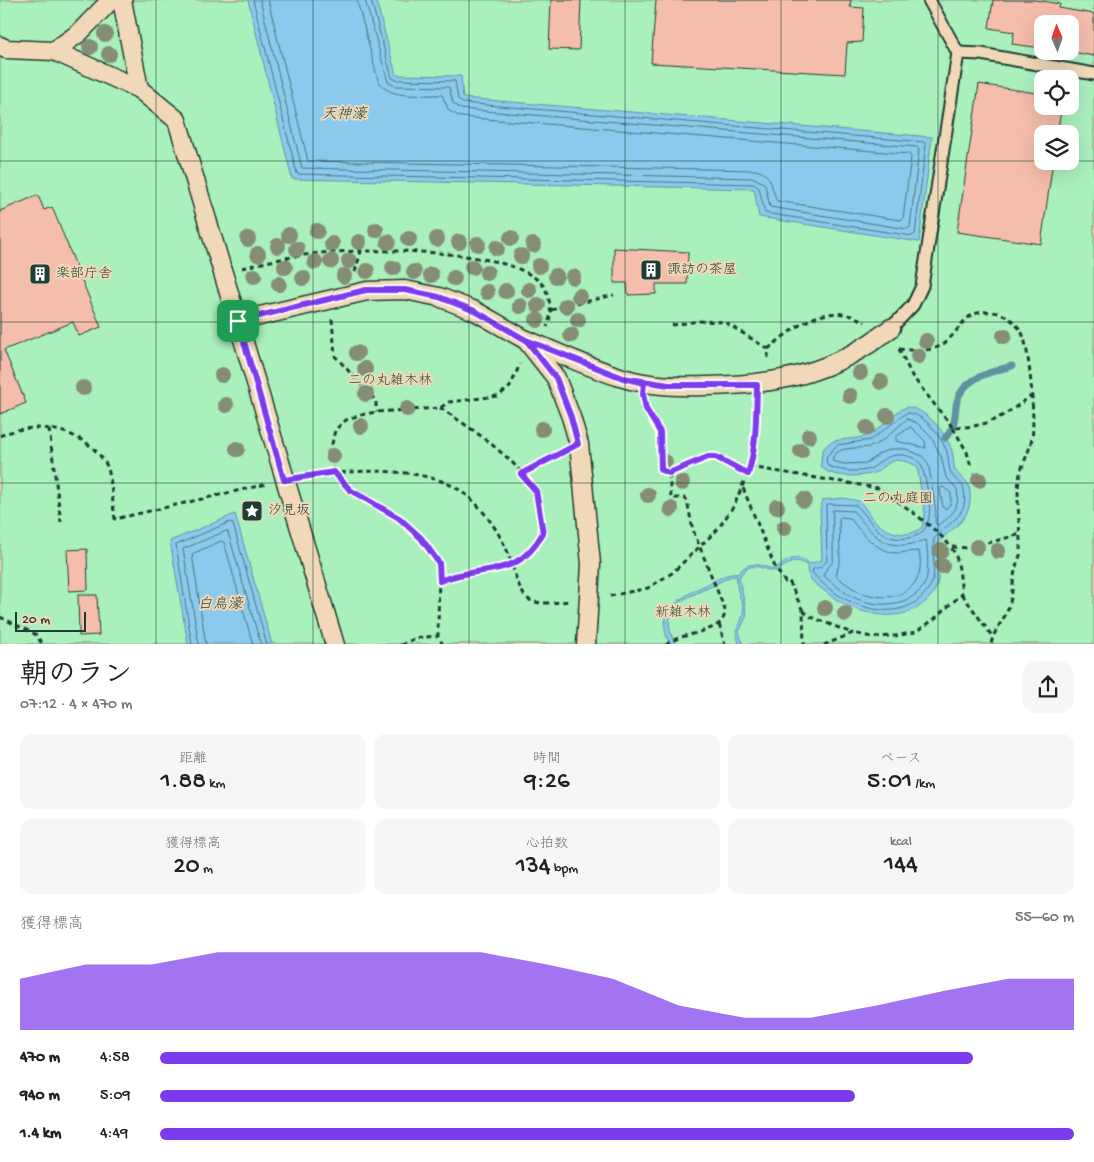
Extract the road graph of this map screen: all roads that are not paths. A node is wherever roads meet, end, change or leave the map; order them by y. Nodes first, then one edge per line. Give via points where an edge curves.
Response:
1 (111, 0) edge
2 (122, 0) edge
3 (929, 0) edge
4 (0, 46) edge
5 (54, 50) junction
6 (958, 53) junction
7 (1094, 74) edge
8 (139, 89) junction
9 (238, 321) junction
10 (890, 328) joint
11 (526, 340) junction
12 (335, 644) edge
13 (586, 644) edge

1 - 5 street via 79,34
2 - 8 street
3 - 6 lane
4 - 5 street via 6,49
5 - 8 street
6 - 7 lane via 981,54
6 - 10 lane via 922,286 913,305
8 - 9 street via 177,120
9 - 11 street via 366,290 395,290 439,297 475,311
9 - 12 street
10 - 11 street via 844,360 799,377 762,384 696,386 644,383
11 - 13 street via 556,378 578,444 591,564

